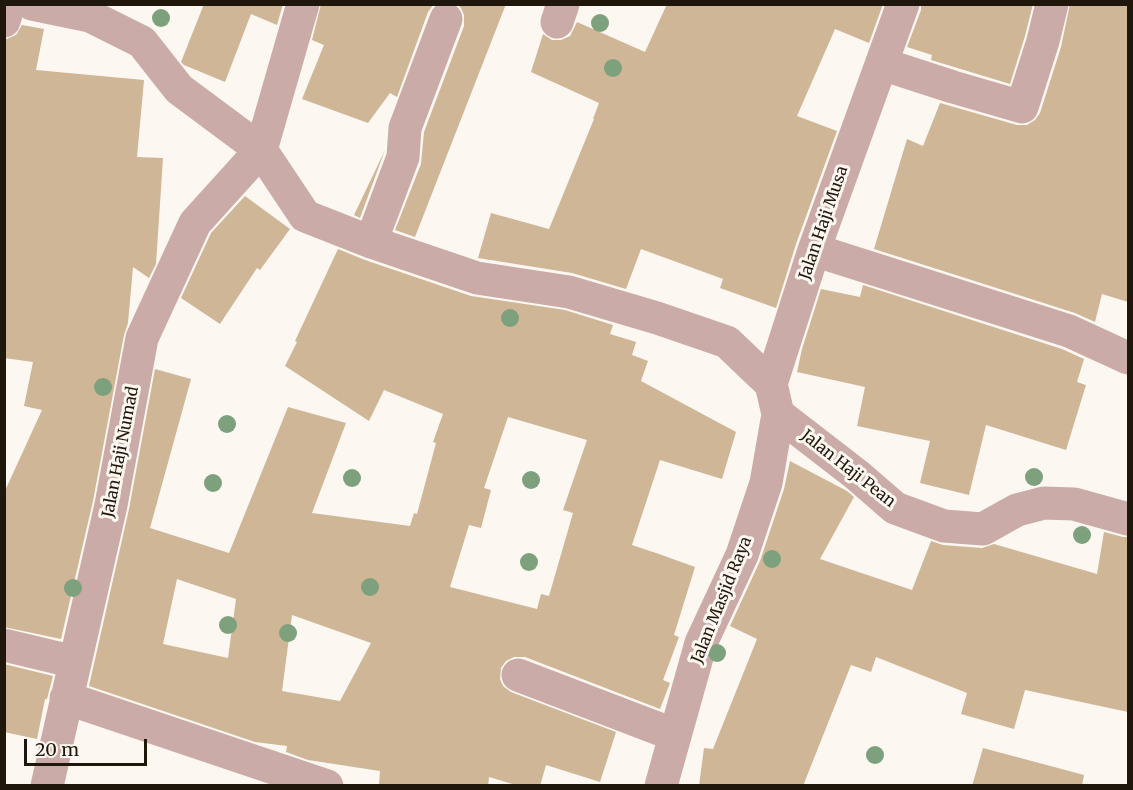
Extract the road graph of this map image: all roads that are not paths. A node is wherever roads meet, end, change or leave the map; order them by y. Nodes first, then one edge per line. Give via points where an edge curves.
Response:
1 (9, 4) edge
2 (32, 4) edge
3 (303, 4) edge
4 (903, 4) edge
5 (1052, 4) edge
6 (446, 19) dead end
7 (4, 21) edge
8 (882, 64) junction
9 (261, 150) junction
10 (371, 242) junction
11 (814, 250) junction
12 (1128, 358) edge
13 (775, 399) junction
14 (1128, 519) edge
15 (4, 645) edge
16 (75, 662) junction
17 (518, 675) dead end
18 (66, 698) junction
19 (675, 735) junction
20 (47, 786) edge
21 (327, 786) edge
22 (661, 786) edge

1 - 7 street
2 - 9 street, Jalan Haji Pean via 90,15 142,42 179,89
3 - 9 street
4 - 8 street, Jalan Haji Musa
5 - 8 street via 1022,107
6 - 10 street via 405,128 403,157
8 - 11 street, Jalan Haji Musa
9 - 10 street, Jalan Haji Pean via 305,216
9 - 16 street, Jalan Haji Numad via 195,223 142,338 111,505
10 - 13 street, Jalan Haji Pean via 477,278 569,292 727,342
11 - 12 street via 1069,332
11 - 13 street, Jalan Haji Musa
13 - 14 street, Jalan Haji Pean via 895,508 944,526 983,529 1017,510 1044,503 1074,504
13 - 19 street, Jalan Masjid Raya via 766,483 742,555 701,643
15 - 16 street
16 - 18 street, Jalan Haji Numad
17 - 19 street
18 - 20 street, Jalan Haji Numad
18 - 21 street
19 - 22 street, Jalan Masjid Raya

